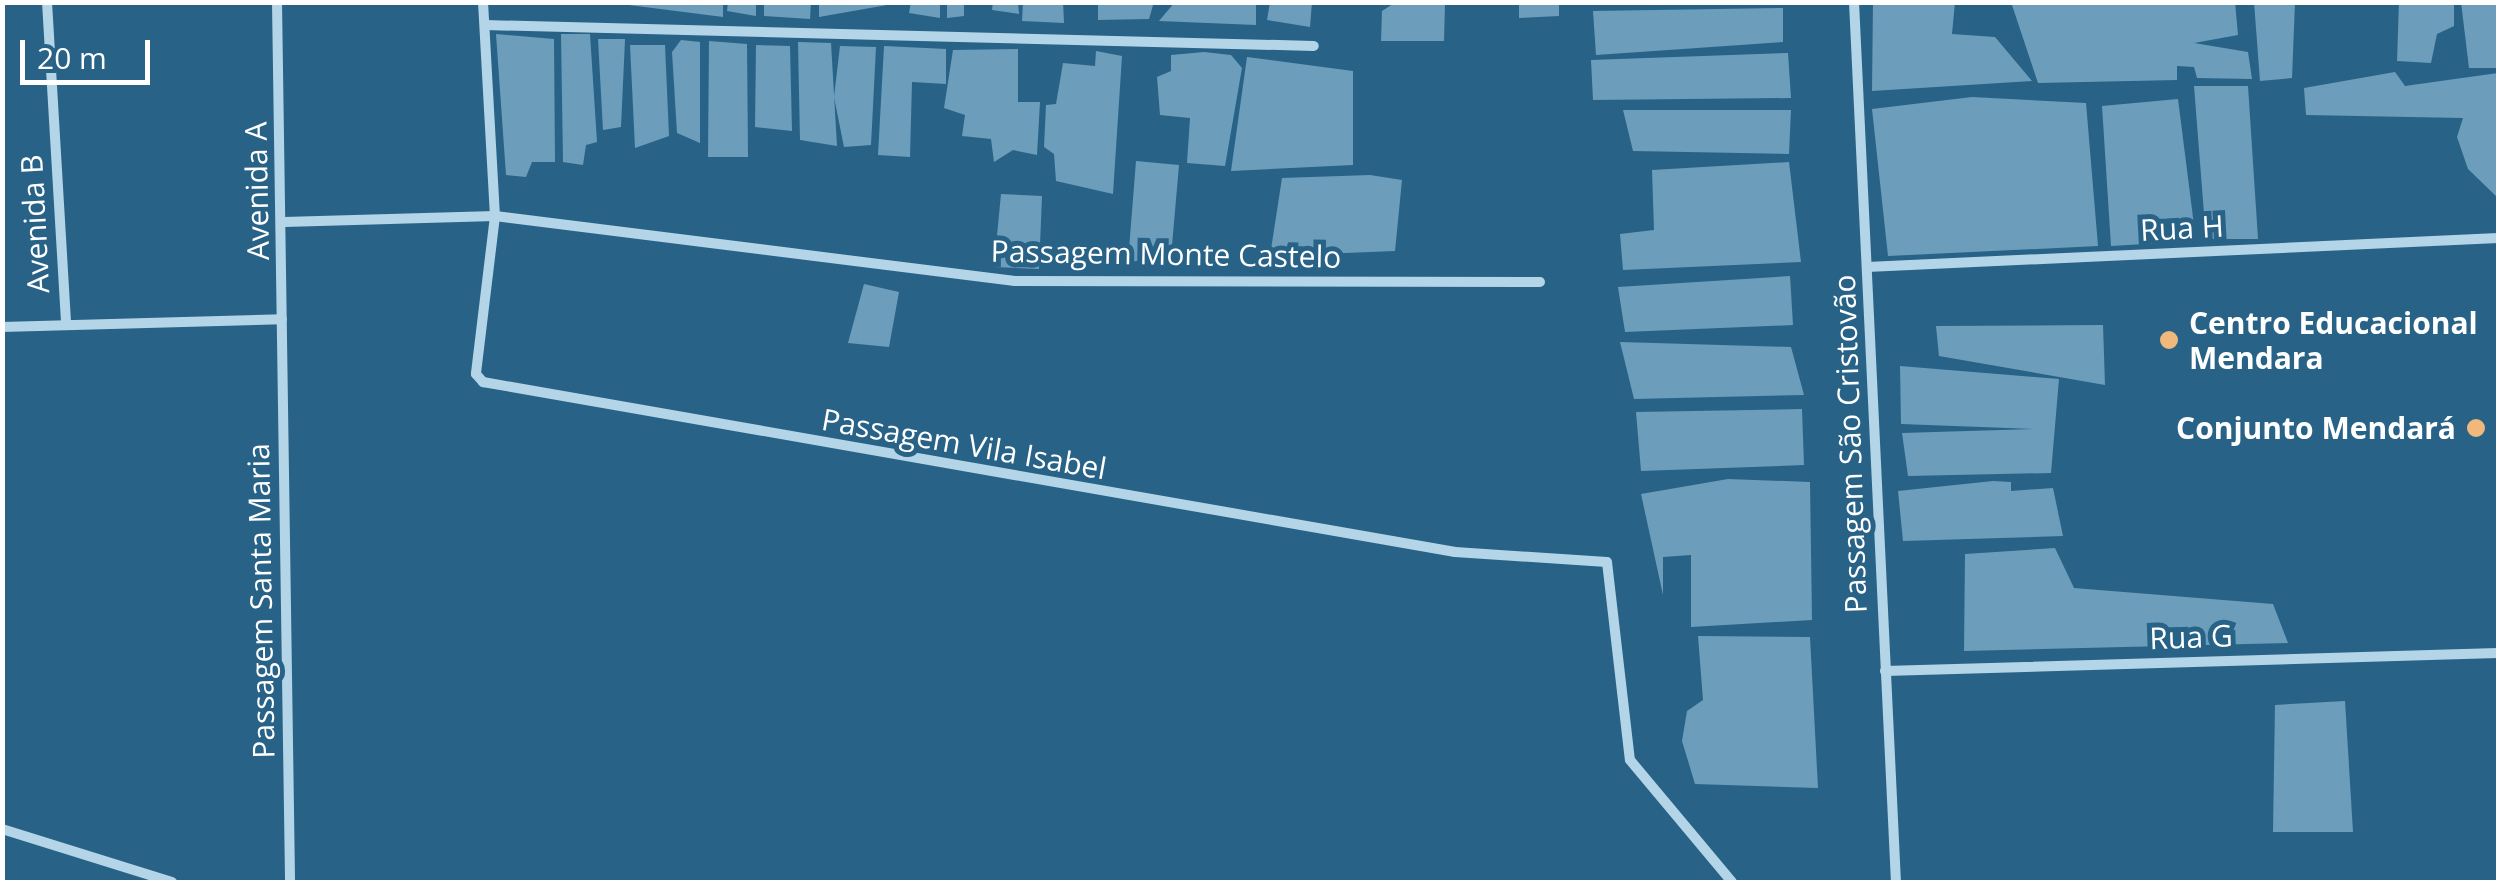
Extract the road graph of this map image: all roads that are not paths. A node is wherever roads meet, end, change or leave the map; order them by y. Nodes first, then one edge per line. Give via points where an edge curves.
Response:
1 (47, 2) edge
2 (278, 2) edge
3 (483, 2) edge
4 (1854, 2) edge
5 (485, 25) junction
6 (1314, 46) dead end
7 (495, 216) junction
8 (284, 222) junction
9 (2498, 238) edge
10 (1867, 267) junction
11 (1540, 282) dead end
12 (282, 319) junction
13 (66, 323) junction
14 (2, 327) edge
15 (2498, 653) edge
16 (1885, 671) junction
17 (2, 829) edge
18 (172, 882) edge
19 (290, 882) edge
20 (1732, 882) edge
21 (1896, 882) edge

1 - 13 street, Avenida B
2 - 8 street, Avenida A
3 - 5 street
4 - 10 street, Passagem São Cristovão
5 - 6 street
5 - 7 street
7 - 8 street, Passagem Monte Castelo
7 - 11 street, Passagem Monte Castelo via 1015,281
7 - 20 street, Passagem Vila Isabel via 476,374 503,391 1455,552 1607,562 1630,760
8 - 12 street, Avenida A
9 - 10 street, Rua H
10 - 16 street, Passagem São Cristovão
12 - 13 street
12 - 19 street, Passagem Santa Maria
13 - 14 street
15 - 16 street, Rua G
16 - 21 street, Passagem São Cristovão
17 - 18 street

